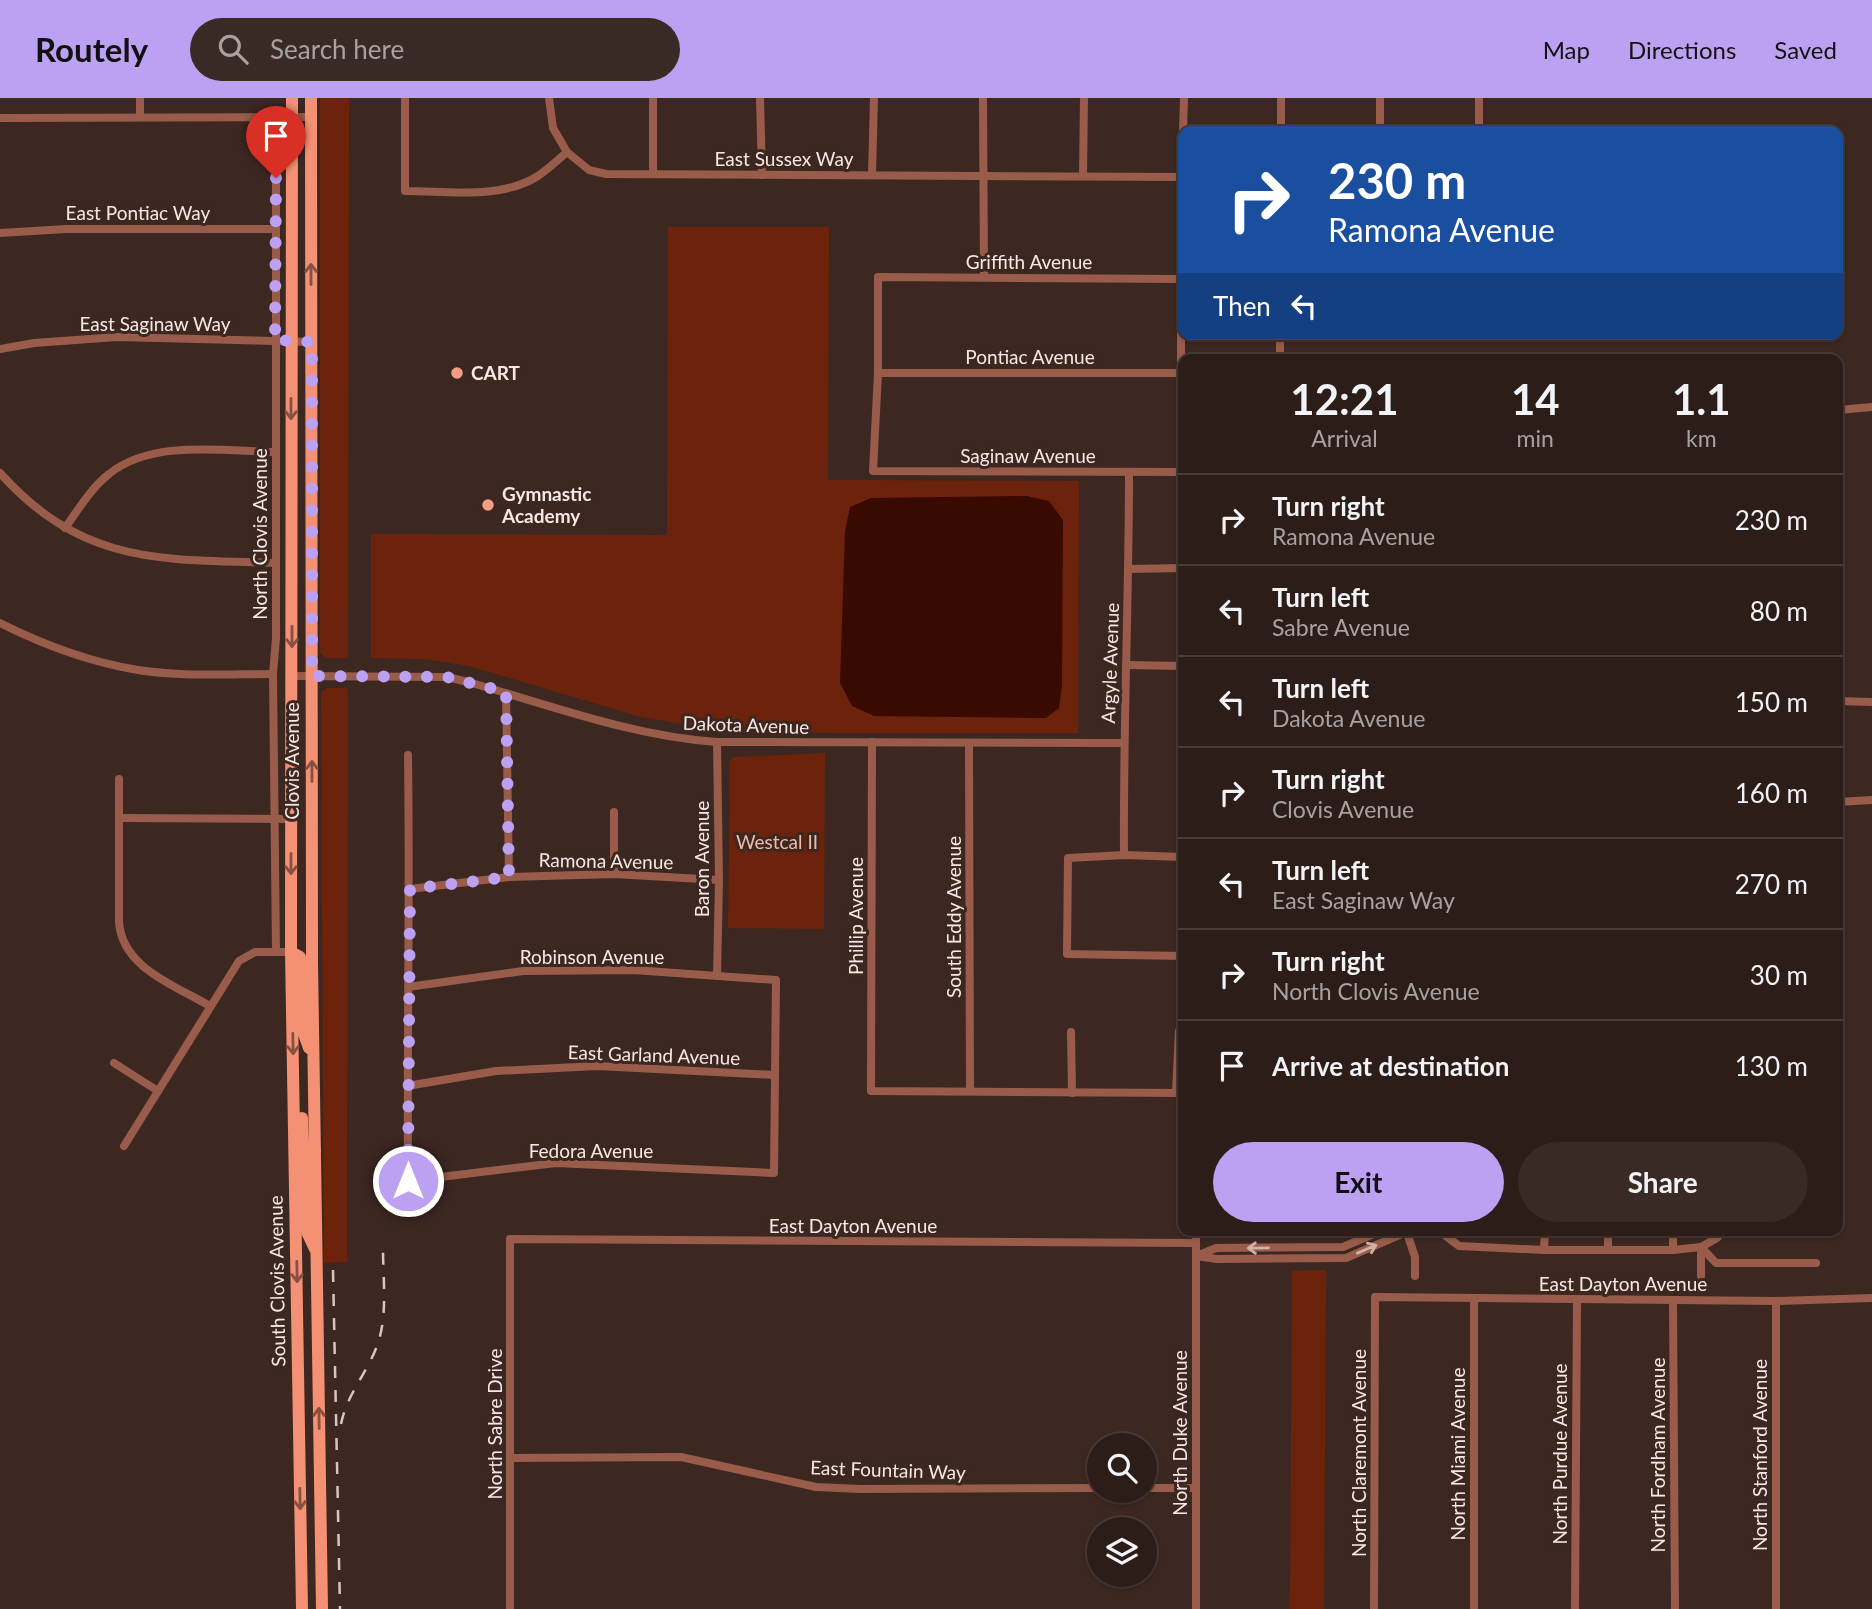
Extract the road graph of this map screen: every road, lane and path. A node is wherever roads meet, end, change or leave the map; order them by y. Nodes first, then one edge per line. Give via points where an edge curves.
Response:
1 (140, 98) edge
2 (292, 98) edge
3 (312, 98) edge
4 (405, 98) edge
5 (549, 98) edge
6 (653, 98) edge
7 (760, 98) edge
8 (874, 98) edge
9 (983, 98) edge
10 (1084, 98) edge
11 (1184, 98) edge
12 (1281, 98) edge
13 (1380, 98) edge
14 (1479, 98) edge
15 (272, 116) junction
16 (292, 116) junction
17 (140, 117) junction
18 (312, 117) junction
19 (0, 118) edge
20 (1183, 126) edge
21 (1281, 126) edge
22 (1380, 126) edge
23 (1479, 126) edge
24 (567, 152) junction
25 (653, 174) junction
26 (762, 175) junction
27 (872, 175) junction
28 (984, 176) junction
29 (1083, 176) junction
30 (1178, 177) edge
31 (276, 229) junction
32 (0, 233) edge
33 (984, 278) junction
34 (1178, 279) edge
35 (275, 340) junction
36 (291, 341) junction
37 (312, 342) junction
38 (0, 349) edge
39 (878, 373) junction
40 (1178, 373) edge
41 (1872, 407) edge
42 (1843, 410) edge
43 (275, 452) junction
44 (1129, 472) junction
45 (1178, 472) edge
46 (0, 473) edge
47 (65, 528) junction
48 (276, 563) junction
49 (1178, 568) edge
50 (1129, 569) junction
51 (0, 623) edge
52 (1126, 665) junction
53 (1178, 666) edge
54 (273, 674) junction
55 (292, 676) junction
56 (312, 676) junction
57 (506, 692) junction
58 (1843, 701) edge
59 (1872, 702) edge
60 (717, 742) junction
61 (872, 742) junction
62 (969, 743) junction
63 (1124, 743) junction
64 (408, 755) dead end
65 (120, 779) dead end
66 (1872, 800) edge
67 (1843, 802) edge
68 (614, 812) dead end
69 (119, 818) junction
70 (276, 819) junction
71 (292, 819) junction
72 (1124, 855) junction
73 (1178, 857) edge
74 (614, 874) junction
75 (509, 877) junction
76 (719, 880) junction
77 (410, 889) junction
78 (276, 951) junction
79 (291, 952) junction
80 (1178, 956) edge
81 (312, 962) joint
82 (717, 976) junction
83 (408, 987) junction
84 (210, 1006) junction
85 (1072, 1032) dead end
86 (314, 1058) junction
87 (114, 1063) dead end
88 (775, 1076) junction
89 (293, 1080) junction
90 (407, 1086) junction
91 (158, 1091) junction
92 (970, 1091) junction
93 (1072, 1093) junction
94 (1178, 1093) edge
95 (124, 1146) dead end
96 (295, 1150) junction
97 (315, 1151) junction
98 (1196, 1236) edge
99 (1369, 1236) edge
100 (1397, 1236) edge
101 (1409, 1236) edge
102 (1446, 1236) edge
103 (1545, 1236) edge
104 (1608, 1236) edge
105 (1673, 1236) edge
106 (1718, 1236) edge
107 (510, 1239) joint
108 (1196, 1244) junction
109 (1701, 1247) junction
110 (1608, 1249) junction
111 (1545, 1250) junction
112 (1673, 1250) junction
113 (317, 1253) junction
114 (1196, 1256) junction
115 (1816, 1263) dead end
116 (1415, 1276) dead end
117 (1701, 1276) dead end
118 (1375, 1297) joint
119 (1872, 1298) edge
120 (1474, 1299) junction
121 (1577, 1300) junction
122 (1673, 1300) junction
123 (1776, 1301) junction
124 (511, 1458) junction
125 (1087, 1488) edge
126 (1157, 1488) edge
127 (1196, 1488) junction
128 (302, 1609) edge
129 (322, 1609) edge
130 (510, 1609) edge
131 (1196, 1609) edge
132 (1374, 1609) edge
133 (1474, 1609) edge
134 (1575, 1609) edge
135 (1675, 1609) edge
136 (1776, 1609) edge

1 - 17 street
2 - 16 main road, Clovis Avenue
3 - 18 main road, Clovis Avenue
4 - 24 street via 405,191 509,188 537,176
5 - 24 street via 553,128
6 - 25 street
7 - 26 street
8 - 27 street
9 - 28 street
10 - 29 street
11 - 20 street
12 - 21 street
13 - 22 street
14 - 23 street
15 - 16 street
15 - 17 street
15 - 31 street, North Clovis Avenue
16 - 18 street
16 - 36 main road, Clovis Avenue
17 - 19 street
37 -> 18 main road, Clovis Avenue
24 - 25 street, East Sussex Way via 598,173
25 - 26 street, East Sussex Way
26 - 27 street, East Sussex Way
27 - 28 street, East Sussex Way
28 - 29 street, East Sussex Way
28 - 33 street
29 - 30 street, East Sussex Way
31 - 32 street, East Pontiac Way
31 - 35 street, North Clovis Avenue
33 - 34 street, Griffith Avenue
33 - 39 street, Griffith Avenue via 878,278
35 - 36 street, East Saginaw Way
35 - 38 street, East Saginaw Way via 73,339
35 - 43 street, North Clovis Avenue
36 - 37 street, East Saginaw Way
36 -> 55 main road, Clovis Avenue
37 - 56 main road, Clovis Avenue
39 - 40 street, Pontiac Avenue
39 - 44 street, Saginaw Avenue via 873,471
41 - 42 street
43 - 47 street via 167,450 145,455 109,474
43 - 48 street, North Clovis Avenue
44 - 45 street, Saginaw Avenue
44 - 50 street, Argyle Avenue
46 - 47 street
47 - 48 street via 104,547 145,557
48 - 54 street, North Clovis Avenue
49 - 50 street
50 - 52 street, Argyle Avenue
51 - 54 street via 104,664 170,673
52 - 53 street
52 - 63 street, Argyle Avenue
54 - 70 street, North Clovis Avenue
55 - 56 street, Dakota Avenue
55 - 71 main road, Clovis Avenue
56 - 57 street, Dakota Avenue via 447,677
81 -> 56 main road, Clovis Avenue
57 - 60 street, Dakota Avenue via 641,733
57 - 75 street
58 - 59 street
60 - 61 street, Dakota Avenue
60 - 76 street, Baron Avenue
61 - 62 street, Dakota Avenue
61 - 92 street, Phillip Avenue via 871,1091
62 - 63 street, Dakota Avenue
62 - 92 street, South Eddy Avenue
63 - 72 street, Argyle Avenue
64 - 77 street
65 - 69 street
66 - 67 street
68 - 74 street
69 - 70 street
69 - 84 street via 121,938 139,964
70 - 71 street
70 - 78 street, North Clovis Avenue
71 -> 79 main road, Clovis Avenue
72 - 73 street
72 - 80 street via 1068,858 1067,954
74 - 75 street, Ramona Avenue
74 - 76 street, Ramona Avenue
75 - 77 street, Ramona Avenue
76 - 82 street, Baron Avenue
77 - 83 street
78 - 79 street
78 - 84 street via 242,958
79 - 86 main road via 301,962 304,1034
79 -> 89 main road, South Clovis Avenue
81 - 86 main road, South Clovis Avenue
82 - 83 street, Robinson Avenue via 634,970 523,971
82 - 88 street, Robinson Avenue via 776,980
83 - 90 street
84 - 91 street
85 - 93 street
86 - 97 main road, South Clovis Avenue
87 - 91 street
88 - 90 street, East Garland Avenue via 597,1066 496,1071
88 - 90 street, Fedora Avenue via 774,1173 556,1163 408,1181
89 - 96 main road, South Clovis Avenue
89 - 97 main road via 301,1085 303,1143
91 - 95 street
92 - 93 street
93 - 94 street
96 - 113 main road via 304,1157 307,1231
96 -> 128 main road, South Clovis Avenue
97 - 113 main road, South Clovis Avenue
98 - 108 street, North Duke Avenue
99 -> 114 street via 1343,1247 1216,1248
114 -> 100 street via 1346,1258
101 - 116 street
102 - 111 street via 1459,1246
103 - 111 street
104 - 110 street
105 - 112 street
106 - 109 street
107 - 108 street, East Dayton Avenue
107 - 124 street, North Sabre Drive
108 - 114 street, North Duke Avenue
109 - 112 street
109 - 115 street via 1716,1263
109 - 117 street
110 - 111 street
110 - 112 street
129 -> 113 main road, South Clovis Avenue
114 - 127 street, North Duke Avenue
118 - 120 street, East Dayton Avenue
118 - 132 street, North Claremont Avenue
119 - 123 street, East Dayton Avenue
120 - 121 street, East Dayton Avenue
120 - 133 street, North Miami Avenue
121 - 122 street, East Dayton Avenue
121 - 134 street, North Purdue Avenue
122 - 123 street, East Dayton Avenue
122 - 135 street, North Fordham Avenue
123 - 136 street, North Stanford Avenue
124 - 125 street, East Fountain Way via 681,1457 816,1487
124 - 130 street, North Sabre Drive
126 - 127 street
127 - 131 street, North Duke Avenue

